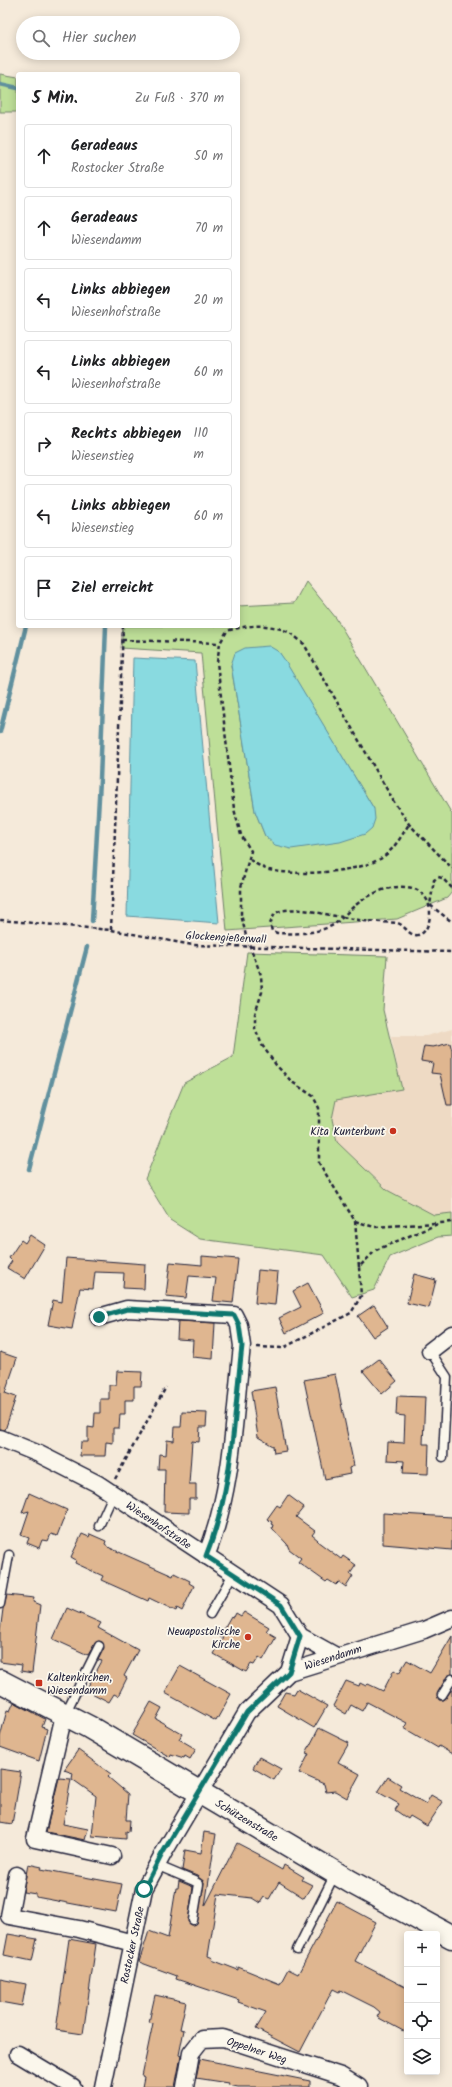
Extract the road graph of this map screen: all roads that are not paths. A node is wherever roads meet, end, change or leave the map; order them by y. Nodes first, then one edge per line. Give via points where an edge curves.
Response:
1 (99, 1317) dead end
2 (452, 1334) edge
3 (430, 1351) joint
4 (0, 1438) edge
5 (443, 1457) dead end
6 (111, 1493) junction
7 (99, 1526) dead end
8 (9, 1555) dead end
9 (206, 1556) junction
10 (233, 1574) junction
11 (0, 1604) edge
12 (210, 1614) dead end
13 (452, 1618) edge
14 (300, 1636) junction
15 (99, 1646) dead end
16 (336, 1656) junction
17 (289, 1672) junction
18 (452, 1679) edge
19 (0, 1681) edge
20 (442, 1695) dead end
21 (64, 1715) junction
22 (201, 1792) junction
23 (112, 1856) dead end
24 (156, 1866) junction
25 (336, 1873) junction
26 (17, 1875) dead end
27 (193, 1920) dead end
28 (452, 1937) edge
29 (133, 1943) junction
30 (297, 1950) dead end
31 (18, 2054) dead end
32 (73, 2087) edge
33 (103, 2087) edge
34 (185, 2087) edge
35 (359, 2087) edge

1 - 9 street via 127,1309 234,1315 239,1325 242,1346 225,1493 216,1532
2 - 3 street
3 - 5 lane via 447,1377
4 - 6 street, Wiesenhofstraße via 40,1454
6 - 7 lane
6 - 9 street, Wiesenhofstraße
8 - 11 lane
9 - 10 street, Wiesenhofstraße
10 - 12 lane
10 - 14 street, Wiesenhofstraße via 281,1605
13 - 16 street, Wiesendamm via 424,1630
14 - 16 street, Wiesenhofstraße
14 - 17 street
15 - 21 lane
16 - 17 street, Wiesendamm
17 - 22 street, Wiesendamm via 247,1712
18 - 20 lane
19 - 21 main road, Schützenstraße
21 - 22 main road, Schützenstraße
21 - 23 street via 35,1839
22 - 24 street, Rostocker Straße
22 - 25 main road, Schützenstraße
24 - 27 lane via 199,1884
24 - 29 street, Rostocker Straße via 144,1889
25 - 28 main road, Schützenstraße
25 - 30 lane
26 - 29 street via 9,1916 79,1929
29 - 33 street, Rostocker Straße
31 - 32 street
34 - 35 street, Oppelner Weg via 191,2053 202,2039 223,2038 340,2076

